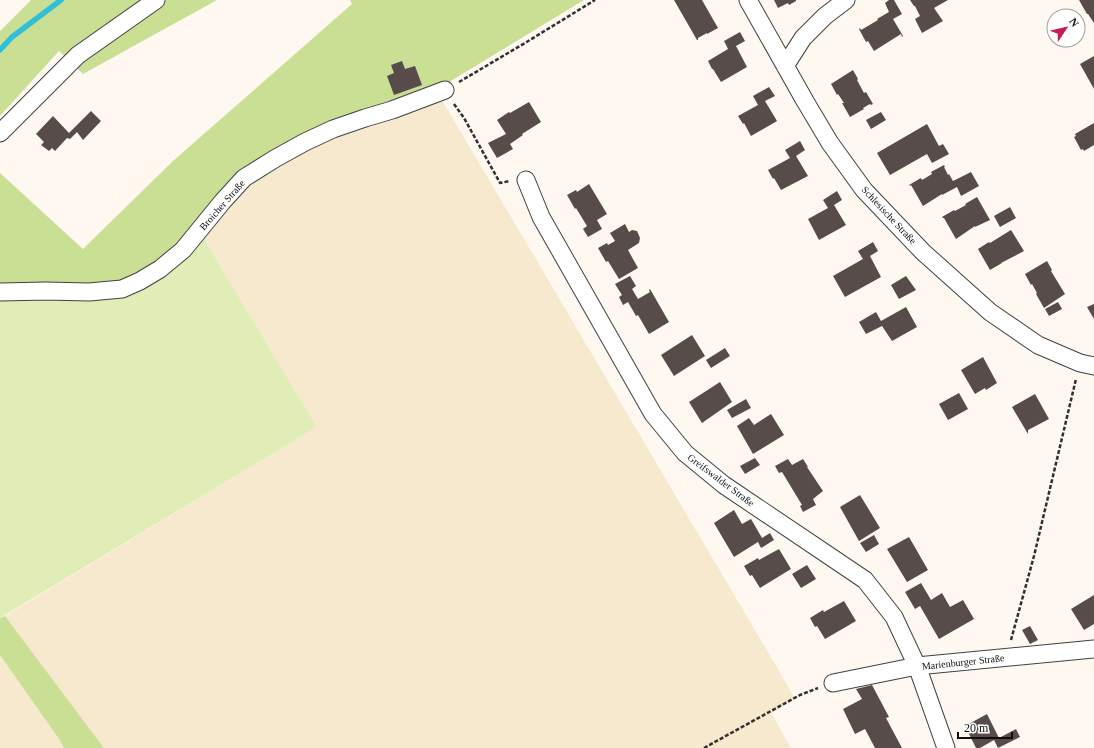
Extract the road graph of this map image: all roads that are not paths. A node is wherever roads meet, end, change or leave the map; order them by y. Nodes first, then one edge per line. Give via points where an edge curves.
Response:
1 (156, 0) edge
2 (748, 0) edge
3 (846, 0) edge
4 (785, 66) junction
5 (445, 90) road end
6 (0, 133) edge
7 (526, 180) road end
8 (0, 292) edge
9 (1087, 364) edge
10 (1094, 649) edge
11 (917, 666) junction
12 (833, 683) road end
13 (946, 748) edge

1 - 6 street via 78,55
2 - 4 street, Schlesische Straße
3 - 4 street via 803,38
4 - 9 street, Schlesische Straße via 830,142 864,190 924,252 990,312 1038,345
5 - 8 street, Broicher Straße via 333,129 304,142 244,178 183,250 140,281 122,289 89,292
7 - 11 street, Greifswalder Straße via 541,217 653,414 685,454 724,485 865,580 894,617
10 - 11 street, Marienburger Straße
11 - 12 street, Marienburger Straße
11 - 13 street, Greifswalder Straße

